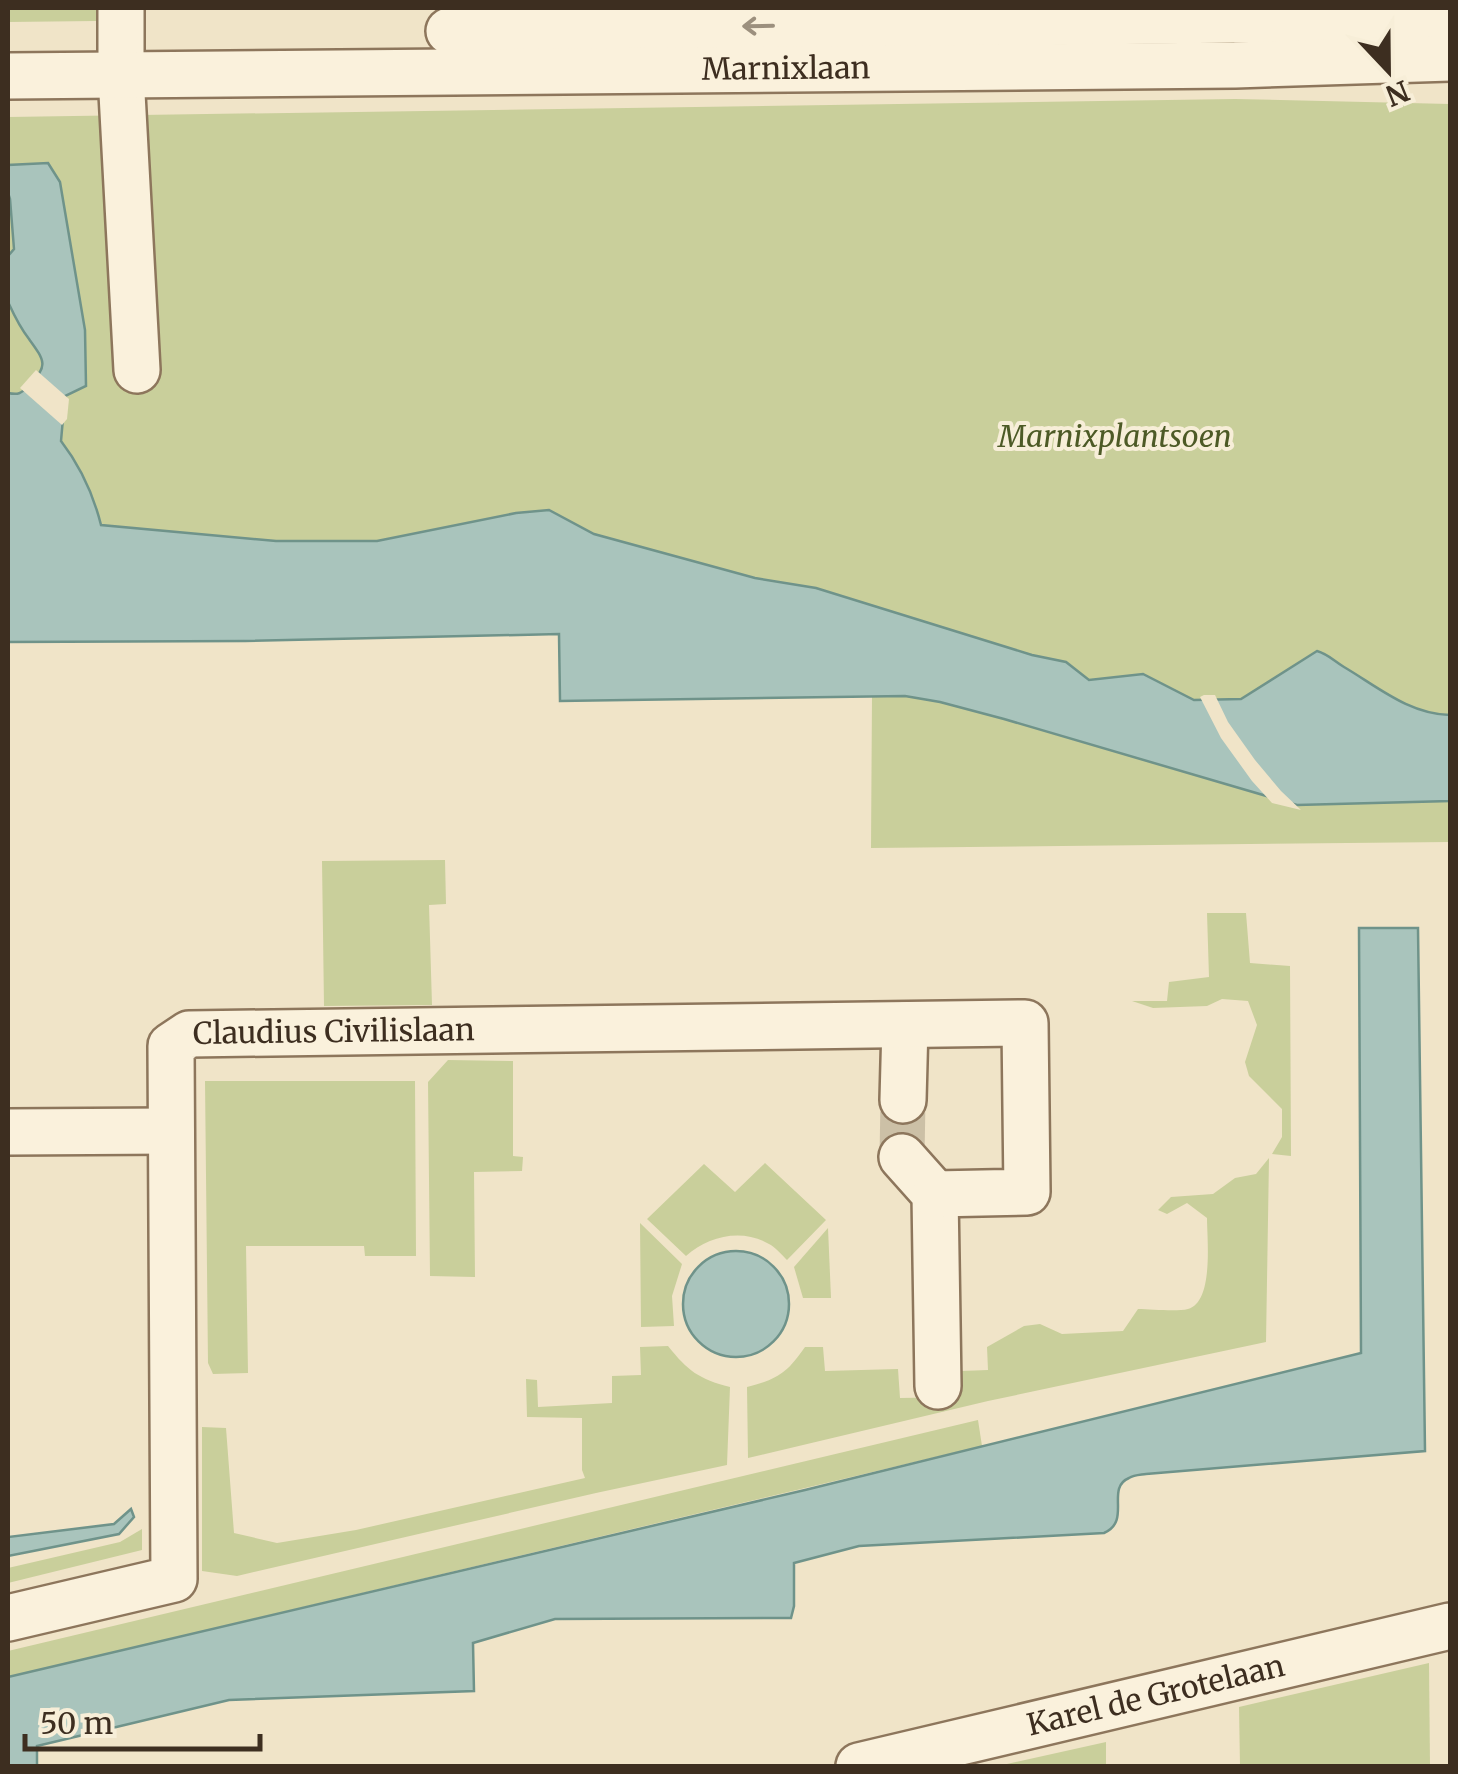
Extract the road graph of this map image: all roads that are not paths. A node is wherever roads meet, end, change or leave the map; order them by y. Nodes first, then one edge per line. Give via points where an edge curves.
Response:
1 (120, 8) edge
2 (1450, 20) edge
3 (450, 37) edge
4 (1450, 58) edge
5 (121, 75) junction
6 (8, 76) edge
7 (137, 370) dead end
8 (905, 1025) junction
9 (903, 1100) tunnel mouth
10 (171, 1131) junction
11 (8, 1132) edge
12 (902, 1157) tunnel mouth
13 (936, 1194) junction
14 (938, 1386) dead end
15 (8, 1618) edge
16 (1450, 1626) edge
17 (859, 1766) edge

1 - 5 street
2 -> 3 street, Marnixlaan via 1096,21
3 - 4 street, Marnixlaan via 1235,65
3 - 5 street, Marnixlaan
5 - 6 street, Marnixlaan
5 - 7 street
8 - 9 street
8 - 10 street, Claudius Civilislaan via 189,1034 172,1046
8 - 13 street, Claudius Civilislaan via 1025,1023 1027,1192
10 - 11 street
10 - 15 street, Claudius Civilislaan via 174,1579
12 - 13 street
13 - 14 street
16 - 17 street, Karel de Grotelaan

